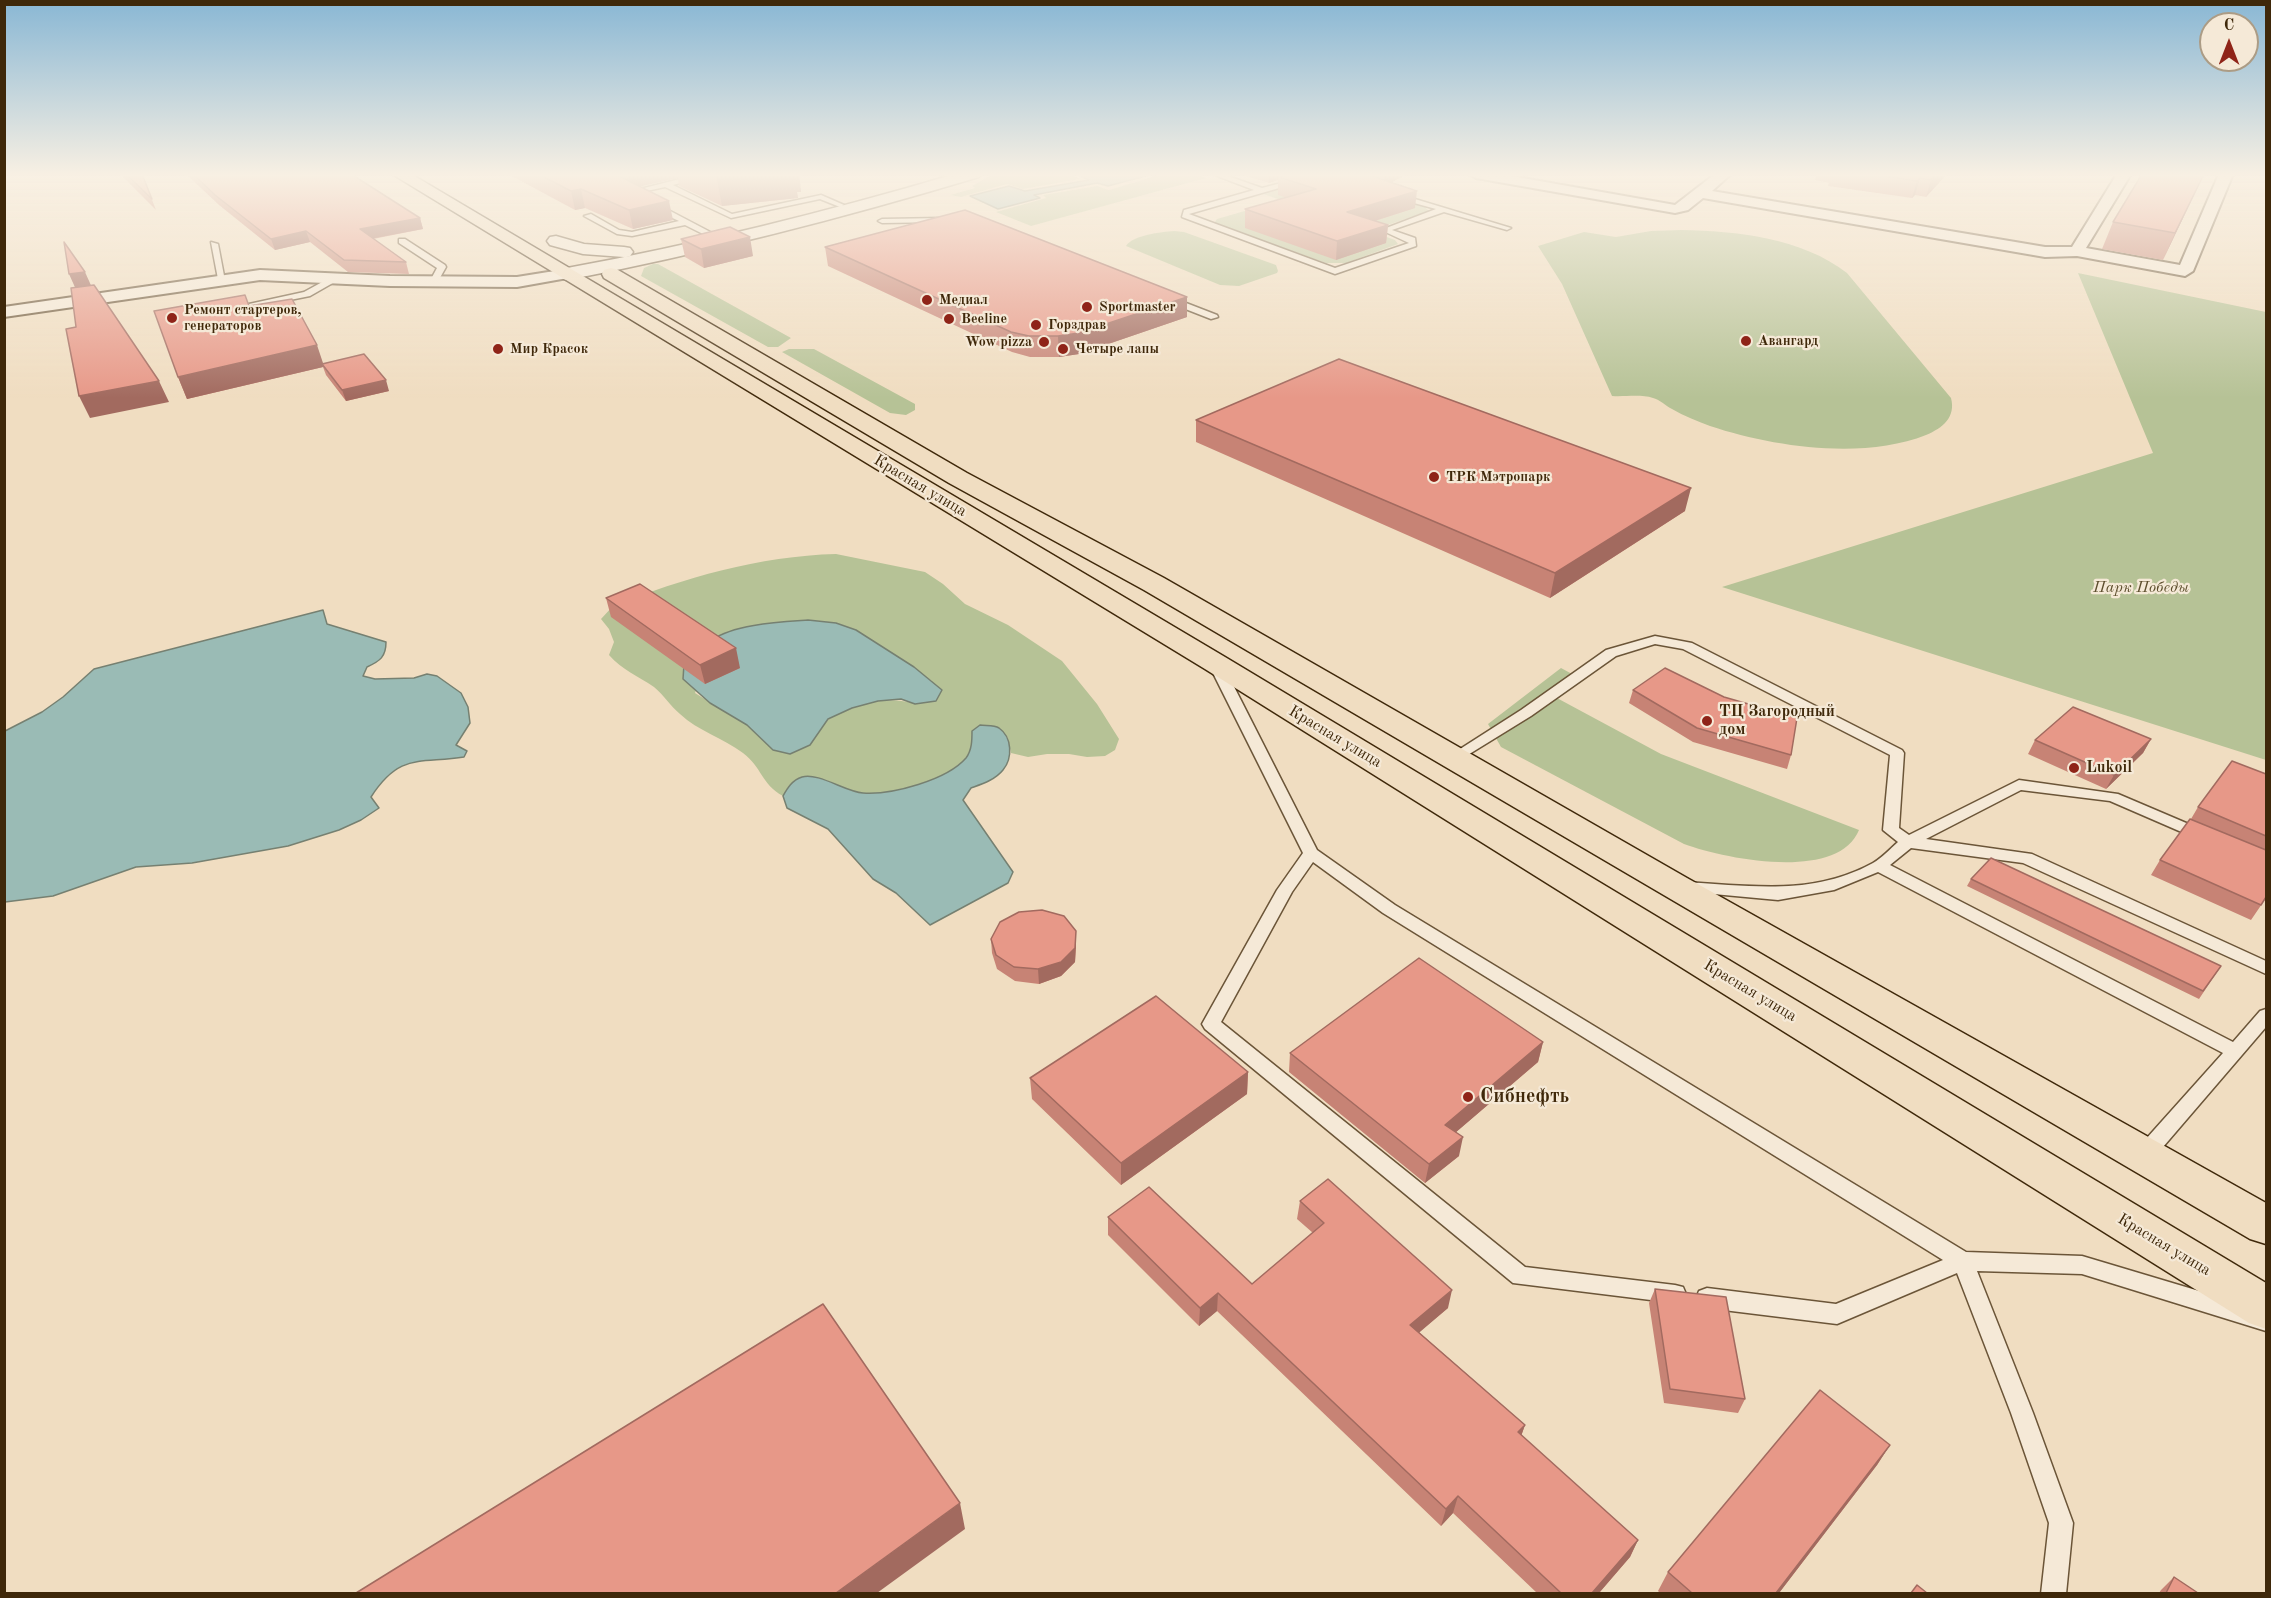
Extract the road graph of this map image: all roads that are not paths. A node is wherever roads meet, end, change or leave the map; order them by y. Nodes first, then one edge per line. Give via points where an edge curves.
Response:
1 (215, 249) edge
2 (414, 249) edge
3 (549, 249) edge
4 (563, 249) edge
5 (582, 249) edge
6 (666, 249) edge
7 (672, 249) edge
8 (1275, 249) edge
9 (1400, 249) edge
10 (2025, 249) edge
11 (2194, 249) edge
12 (2078, 251) joint
13 (644, 255) junction
14 (588, 268) junction
15 (335, 278) junction
16 (222, 279) junction
17 (434, 281) junction
18 (630, 284) junction
19 (1160, 296) edge
20 (4, 312) edge
21 (215, 312) edge
22 (1215, 317) dead end
23 (1215, 663) junction
24 (1453, 758) junction
25 (2212, 840) edge
26 (1908, 842) junction
27 (1311, 853) junction
28 (1879, 866) junction
29 (1674, 886) junction
30 (2266, 968) edge
31 (2266, 1016) edge
32 (2236, 1052) junction
33 (2144, 1155) junction
34 (2266, 1225) edge
35 (1963, 1261) junction
36 (2266, 1308) edge
37 (2266, 1321) edge
38 (2053, 1593) edge

1 - 16 lane
2 - 17 lane via 442,267
3 - 14 highway, Красная улица
4 - 14 highway, Красная улица
5 - 13 street
6 - 13 street
7 - 13 street
8 - 9 lane via 1335,271
10 - 12 street
11 - 12 street via 2185,271
13 - 14 street
13 - 18 street via 628,274
14 - 17 street via 517,282
14 - 18 highway, Красная улица
14 - 23 highway, Красная улица
15 - 16 street via 260,275
15 - 17 street
15 - 21 lane via 306,294
16 - 20 street
18 - 24 highway, Красная улица via 958,478 1154,584
19 - 22 lane
23 - 27 lane
23 - 36 highway, Красная улица
24 - 26 lane via 1611,653 1655,640 1687,646 1897,753 1890,830
24 - 29 highway, Красная улица
25 - 26 lane via 2114,797 2019,785
26 - 28 lane
26 - 30 lane via 2026,858
27 - 35 lane via 1389,909
27 - 35 lane via 1285,890 1210,1024 1520,1276 1837,1314
28 - 29 lane via 1834,885 1778,894
28 - 32 lane
29 - 33 highway, Красная улица
31 - 32 lane
32 - 33 lane
33 - 34 highway, Красная улица
35 - 37 lane via 2082,1265
35 - 38 lane via 2061,1523

